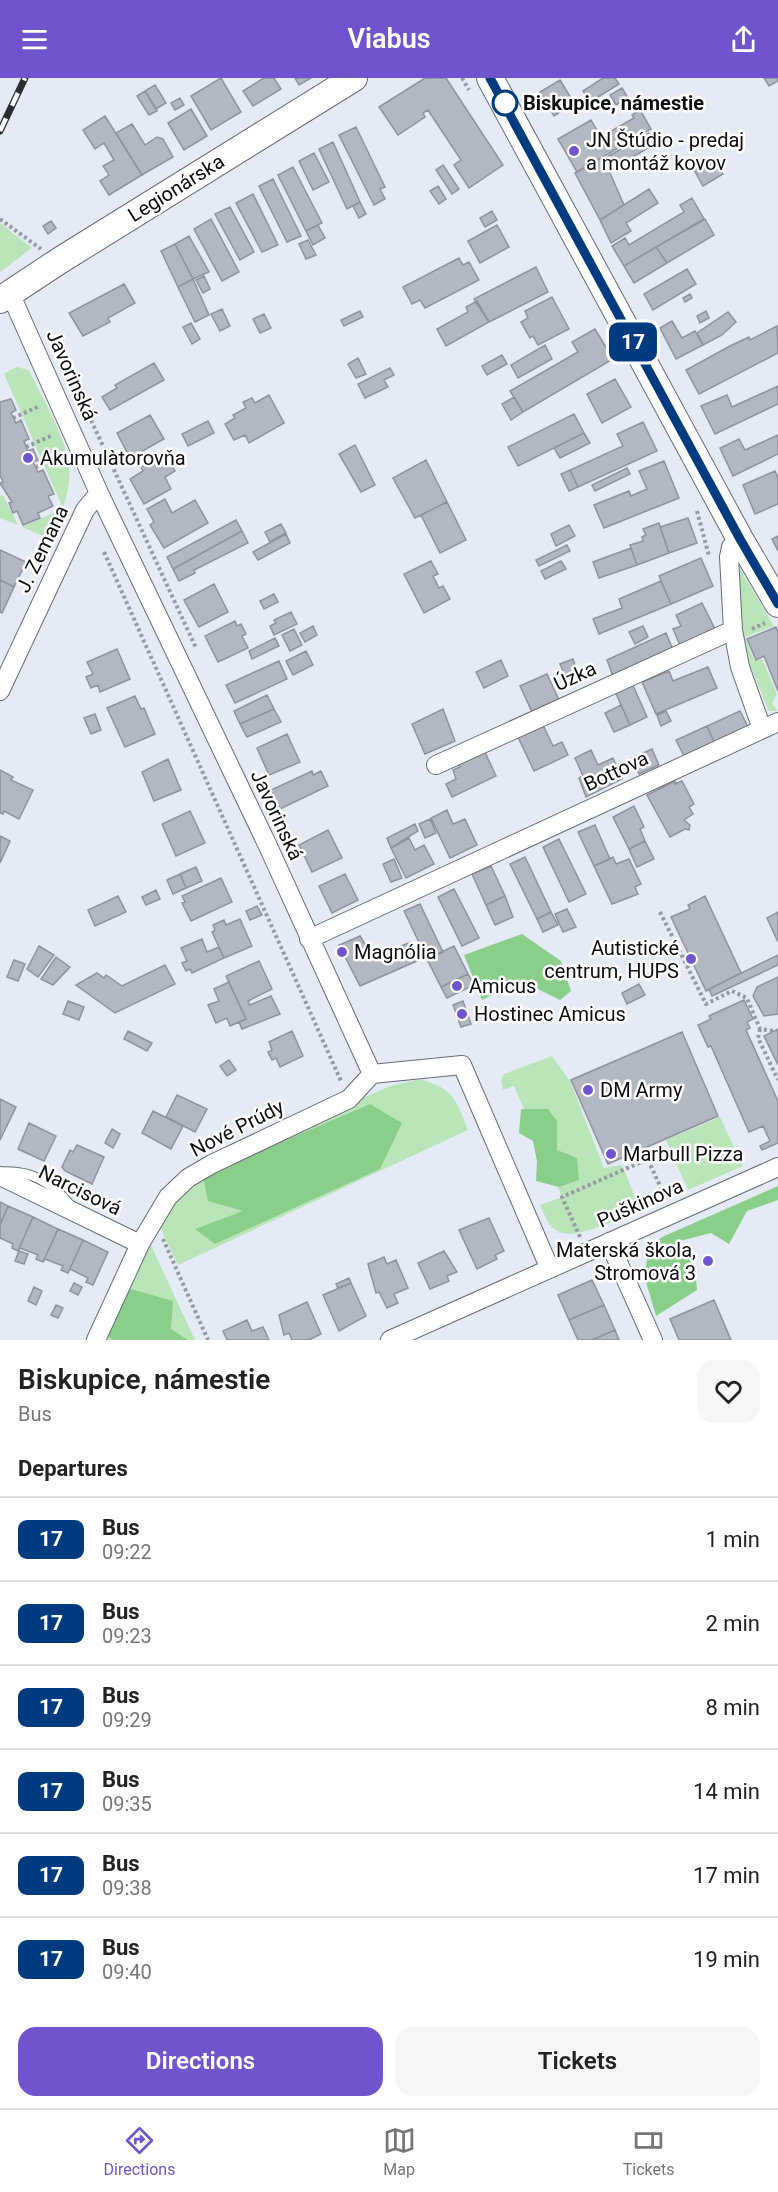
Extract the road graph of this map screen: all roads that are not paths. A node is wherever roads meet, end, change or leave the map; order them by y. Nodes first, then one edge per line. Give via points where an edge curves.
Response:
1 (354, 78) edge
2 (482, 88) edge
3 (5, 297) edge
4 (99, 493) junction
5 (740, 539) junction
6 (778, 604) edge
7 (734, 630) junction
8 (0, 691) edge
9 (770, 725) edge
10 (436, 765) dead end
11 (309, 939) junction
12 (372, 1074) junction
13 (778, 1167) edge
14 (0, 1174) edge
15 (609, 1242) junction
16 (140, 1244) junction
17 (549, 1267) junction
18 (96, 1340) edge
19 (390, 1340) edge
20 (653, 1340) edge

1 - 3 street, Legionárska
2 - 5 street
3 - 4 street, Javorinská via 57,398
4 - 8 street, J. Zemana via 85,510
4 - 11 street, Javorinská
5 - 6 street
5 - 7 street, Bottova via 731,547 729,557
7 - 9 street, Bottova via 740,666
7 - 10 street, Úzka
9 - 11 street, Bottova
11 - 12 street, Javorinská
12 - 16 street, Nové Prúdy via 349,1099 188,1178 168,1197
12 - 17 street via 462,1065
13 - 15 street, Puškinova
14 - 16 street, Narcisová
15 - 17 street, Puškinova
15 - 20 street
16 - 18 street, Nové Prúdy
17 - 19 street, Puškinova

